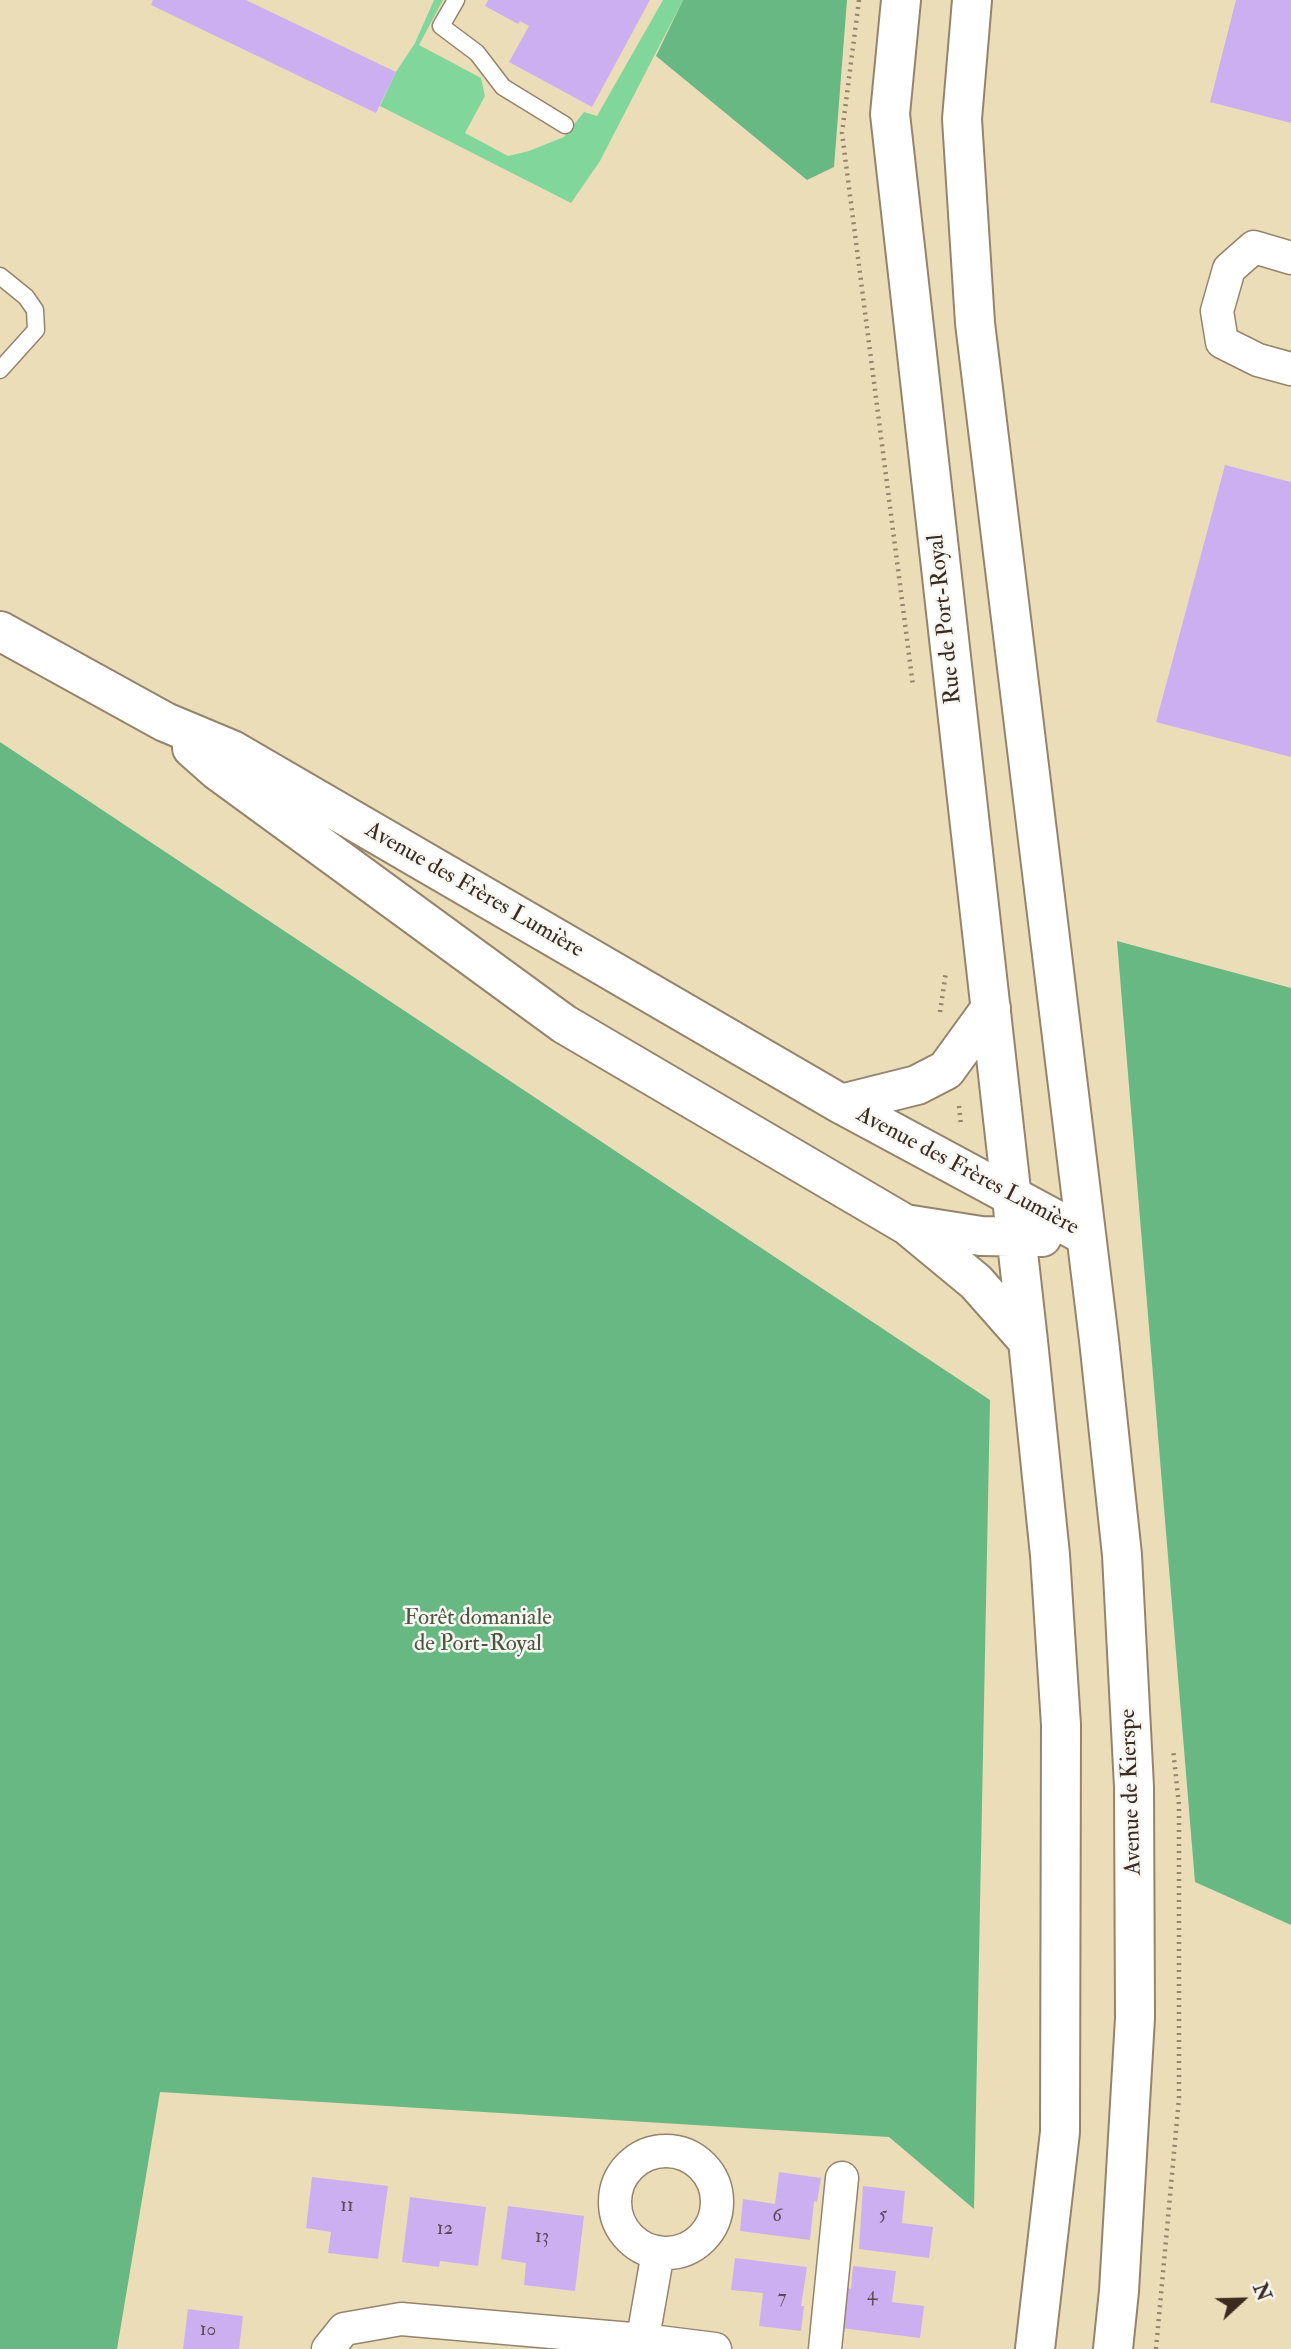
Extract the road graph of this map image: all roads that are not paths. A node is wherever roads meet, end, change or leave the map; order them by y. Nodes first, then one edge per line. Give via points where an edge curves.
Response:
1 (456, 0) edge
2 (901, 0) edge
3 (972, 0) edge
4 (565, 125) dead end
5 (1291, 258) edge
6 (0, 276) edge
7 (1291, 369) edge
8 (0, 370) edge
9 (0, 631) edge
10 (165, 723) junction
11 (991, 1009) junction
12 (841, 1104) junction
13 (1012, 1197) junction
14 (905, 1224) junction
15 (1086, 1236) junction
16 (1016, 1238) junction
17 (1028, 1341) junction
18 (842, 2178) dead end
19 (658, 2252) dead end
20 (642, 2344) edge
21 (328, 2349) edge
22 (715, 2349) edge
23 (825, 2349) edge
24 (1035, 2349) edge
25 (1112, 2349) edge

1 - 4 lane via 441,26 477,52 503,87
2 - 11 main road, Rue de Port-Royal via 890,114
3 - 15 main road via 962,119 975,323
5 - 7 street via 1254,247 1228,269 1217,312 1222,342 1258,360
6 - 8 lane via 35,310 36,330
9 - 10 main road, Avenue des Frères Lumière
10 - 12 main road, Avenue des Frères Lumière via 232,750
10 - 14 main road, Avenue des Frères Lumière via 218,771 564,1024
11 - 12 main road via 946,1070 917,1085
11 - 13 main road, Rue de Port-Royal
12 - 13 main road, Avenue des Frères Lumière
13 - 15 main road, Avenue des Frères Lumière
13 - 16 main road, Rue de Port-Royal
14 - 16 main road, Avenue des Frères Lumière
14 - 17 main road via 976,1282
15 - 16 main road, Avenue des Frères Lumière
15 - 25 main road, Avenue de Kierspe via 1122,1555 1134,1787 1135,2018
16 - 17 main road
17 - 24 main road via 1050,1555 1061,1738 1060,2132
18 - 23 street
19 - 20 street
20 - 21 street via 401,2319 344,2329
20 - 22 street

